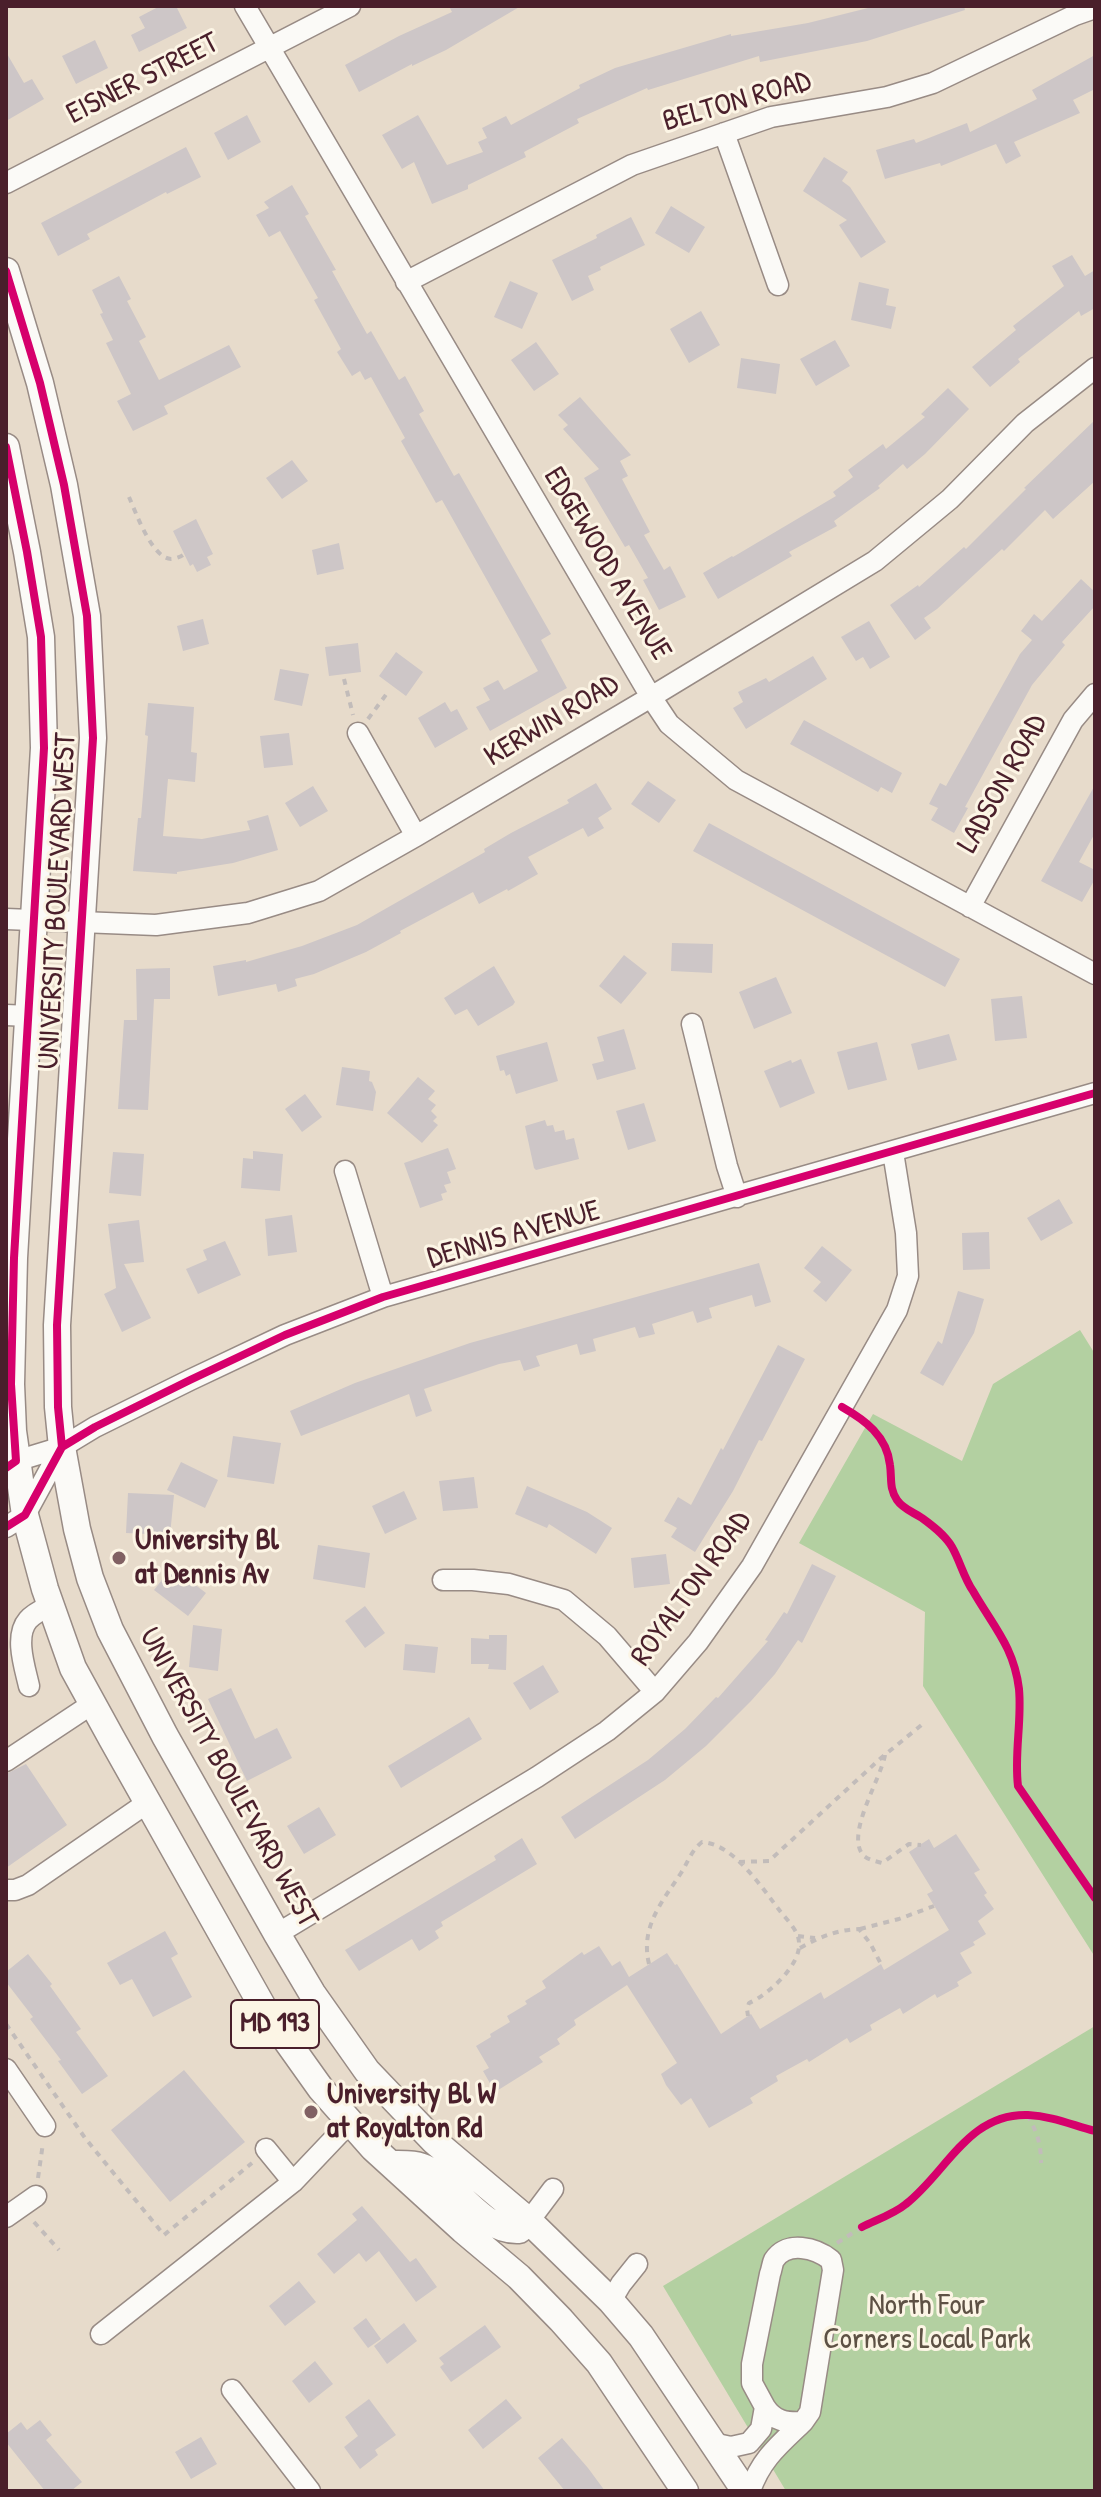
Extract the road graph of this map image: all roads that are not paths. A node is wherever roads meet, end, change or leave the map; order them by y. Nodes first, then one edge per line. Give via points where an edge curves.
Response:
1 (245, 6) edge
2 (350, 6) edge
3 (1095, 8) edge
4 (270, 48) junction
5 (724, 133) junction
6 (6, 183) edge
7 (6, 271) edge
8 (406, 282) junction
9 (778, 285) dead end
10 (1095, 368) edge
11 (6, 447) edge
12 (1095, 694) edge
13 (651, 697) junction
14 (358, 733) road end
15 (416, 836) junction
16 (970, 907) junction
17 (6, 919) edge
18 (34, 919) junction
19 (82, 921) junction
20 (1095, 974) edge
21 (17, 1015) edge
22 (692, 1024) dead end
23 (1095, 1093) edge
24 (893, 1152) junction
25 (345, 1171) dead end
26 (737, 1197) junction
27 (383, 1297) junction
28 (9, 1334) edge
29 (62, 1447) junction
30 (11, 1464) edge
31 (16, 1521) edge
32 (443, 1580) dead end
33 (51, 1605) junction
34 (29, 1686) dead end
35 (655, 1692) junction
36 (92, 1704) junction
37 (6, 1761) edge
38 (147, 1803) junction
39 (6, 1890) edge
40 (277, 1934) junction
41 (6, 2069) edge
42 (350, 2122) junction
43 (45, 2126) road end
44 (262, 2153) road end
45 (391, 2164) junction
46 (293, 2182) junction
47 (553, 2189) dead end
48 (529, 2221) junction
49 (637, 2264) dead end
50 (611, 2301) junction
51 (101, 2334) dead end
52 (232, 2390) dead end
53 (765, 2407) junction
54 (803, 2422) junction
55 (712, 2443) junction
56 (310, 2491) edge
57 (685, 2491) edge
58 (747, 2491) edge

1 - 4 street, EDGEWOOD AVENUE
2 - 4 street, EISNER STREET
3 - 5 street, BELTON ROAD via 933,83 887,97 771,117
4 - 6 street, EISNER STREET
4 - 8 street, EDGEWOOD AVENUE
5 - 8 street, BELTON ROAD via 632,165
5 - 9 street
7 - 19 main road, UNIVERSITY BOULEVARD WEST / MD 193 via 61,471 87,616 93,738
8 - 13 street, EDGEWOOD AVENUE
10 - 13 street, KERWIN ROAD via 1025,423 950,499 875,561
11 - 18 main road, UNIVERSITY BOULEVARD WEST / MD 193 via 41,637 44,748
12 - 16 street, LADSON ROAD via 1073,720
13 - 15 street, KERWIN ROAD
13 - 16 street, EDGEWOOD AVENUE via 669,724 736,780
14 - 15 street
15 - 19 street, KERWIN ROAD via 319,891 248,913 156,925
16 - 20 street, EDGEWOOD AVENUE
17 - 18 street, KERWIN ROAD
18 - 19 street, KERWIN ROAD
18 - 21 main road, UNIVERSITY BOULEVARD WEST / MD 193
19 - 29 main road, UNIVERSITY BOULEVARD WEST / MD 193 via 57,1325
21 - 28 main road, UNIVERSITY BOULEVARD WEST / MD 193
22 - 26 street
23 - 24 street, DENNIS AVENUE
24 - 26 street, DENNIS AVENUE
24 - 35 street, ROYALTON ROAD via 908,1276 897,1310 752,1566
25 - 27 street
26 - 27 street, DENNIS AVENUE
27 - 29 street, DENNIS AVENUE via 285,1335
28 - 30 main road, UNIVERSITY BOULEVARD WEST / MD 193
29 - 30 street, DENNIS AVENUE
29 - 31 street
29 - 40 main road, UNIVERSITY BOULEVARD WEST / MD 193 via 77,1529 110,1630
30 - 31 main road, UNIVERSITY BOULEVARD WEST / MD 193
31 - 33 main road, UNIVERSITY BOULEVARD WEST / MD 193
32 - 35 street via 509,1584 564,1600 607,1636
33 - 34 street via 23,1627
33 - 36 main road, UNIVERSITY BOULEVARD WEST / MD 193
35 - 40 street, ROYALTON ROAD via 537,1777
36 - 37 street
36 - 38 main road, UNIVERSITY BOULEVARD WEST / MD 193
38 - 39 street via 28,1885
38 - 42 main road, UNIVERSITY BOULEVARD WEST / MD 193 via 264,2009
40 - 48 main road, UNIVERSITY BOULEVARD WEST / MD 193 via 367,2071 434,2141
41 - 43 street
42 - 45 main road, UNIVERSITY BOULEVARD WEST / MD 193
42 - 46 street
44 - 46 street
45 - 48 main road via 429,2170 502,2229 519,2230
45 - 57 main road, UNIVERSITY BOULEVARD WEST / MD 193 via 561,2320 599,2363
46 - 51 street
47 - 48 street
48 - 50 main road, UNIVERSITY BOULEVARD WEST / MD 193
49 - 50 street
50 - 55 main road, UNIVERSITY BOULEVARD WEST / MD 193 via 641,2336
52 - 56 street
53 - 54 street via 786,2423
53 - 54 street via 752,2383 752,2364 775,2260 790,2249 814,2250 831,2260 833,2270 810,2412
53 - 55 street via 761,2429 749,2443
54 - 58 street via 773,2450
55 - 58 main road, UNIVERSITY BOULEVARD WEST / MD 193

